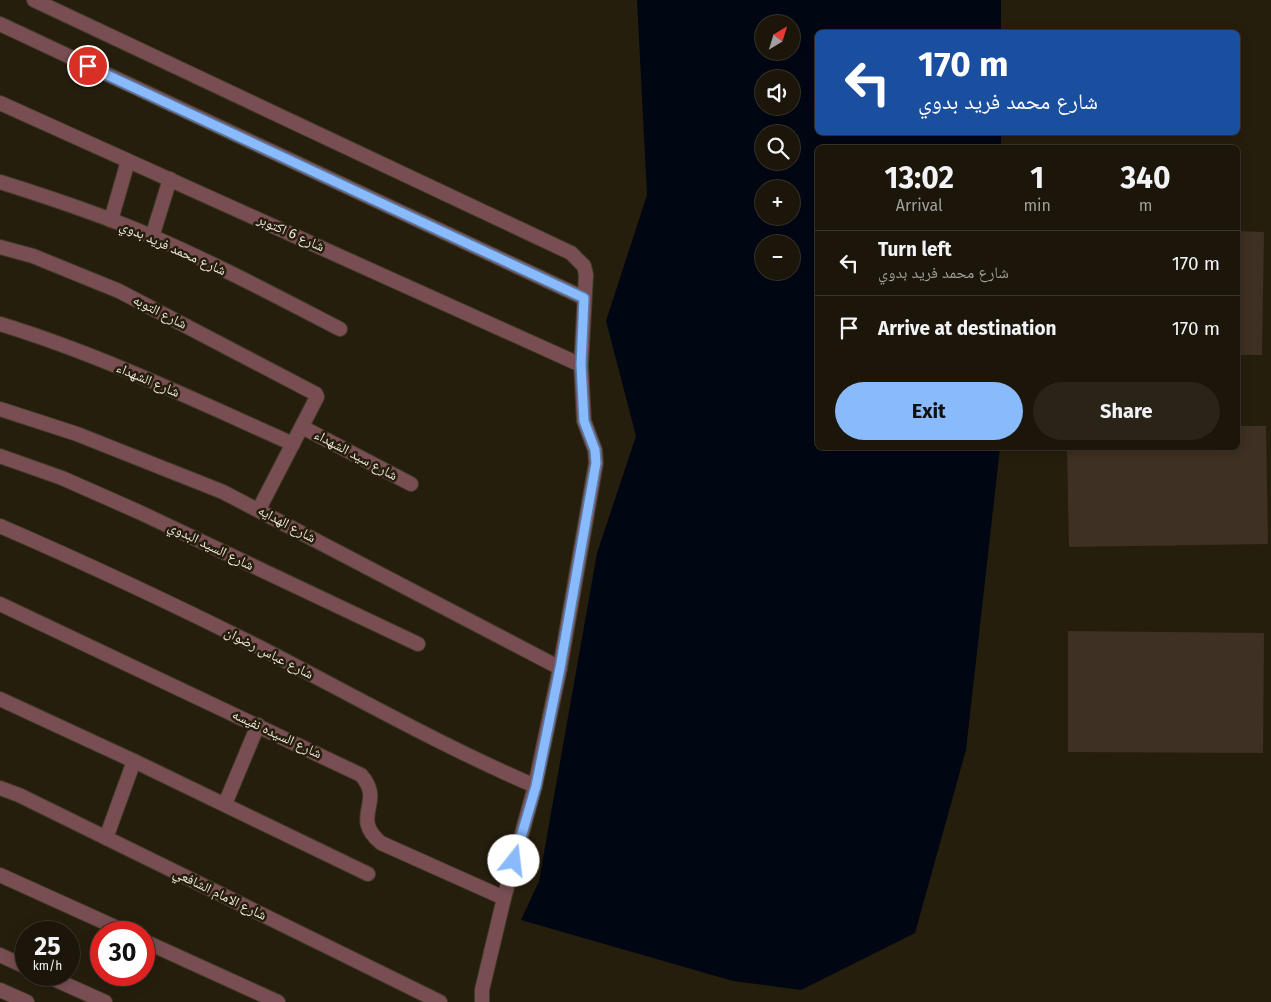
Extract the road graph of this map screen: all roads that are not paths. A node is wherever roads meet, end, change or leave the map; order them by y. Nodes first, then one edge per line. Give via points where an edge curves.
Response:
1 (34, 0) edge
2 (0, 24) edge
3 (0, 103) edge
4 (128, 161) junction
5 (170, 179) junction
6 (0, 182) edge
7 (112, 220) junction
8 (152, 237) junction
9 (0, 247) edge
10 (584, 298) junction
11 (0, 324) edge
12 (340, 329) dead end
13 (581, 365) junction
14 (0, 409) edge
15 (302, 427) junction
16 (293, 444) junction
17 (0, 456) edge
18 (411, 484) dead end
19 (259, 509) junction
20 (0, 526) edge
21 (0, 604) edge
22 (418, 644) dead end
23 (560, 668) junction
24 (0, 699) edge
25 (258, 725) junction
26 (134, 761) junction
27 (536, 786) junction
28 (0, 788) edge
29 (224, 804) junction
30 (106, 838) junction
31 (368, 874) dead end
32 (0, 875) edge
33 (504, 898) junction
34 (102, 921) edge
35 (155, 946) edge
36 (0, 955) edge
37 (15, 962) edge
38 (69, 986) edge
39 (0, 990) edge
40 (27, 1002) edge
41 (105, 1002) edge
42 (278, 1002) edge
43 (440, 1002) edge
44 (482, 1002) edge

1 - 10 street via 570,253 584,266
2 - 10 street
3 - 4 street, شارع 6 اكتوبر
4 - 5 street, شارع 6 اكتوبر
4 - 7 street
5 - 8 street
5 - 13 street, شارع 6 اكتوبر
6 - 7 street, شارع محمد فريد بدوي
7 - 8 street, شارع محمد فريد بدوي
8 - 12 street, شارع محمد فريد بدوي
9 - 15 street, شارع التوبه via 33,256 119,291 314,391 317,397
10 - 13 street
11 - 16 street, شارع الشهداء via 73,348
13 - 23 street via 584,421 595,450 596,463
14 - 19 street, شارع الهدايه via 77,434
15 - 16 street
15 - 18 street, شارع سيد الشهداء
16 - 19 street
17 - 22 street, شارع السيد البدوي via 62,478 139,512
19 - 23 street, شارع الهدايه
20 - 27 street, شارع عباس رضوان via 93,566 427,735
21 - 25 street, شارع السيده نفيسه
23 - 27 street
24 - 26 street
25 - 29 street
25 - 33 street, شارع السيده نفيسه via 361,775 372,792 366,822 368,830 381,843
26 - 29 street
26 - 30 street
27 - 33 street
28 - 30 street, شارع الامام الشافعي
29 - 31 street
30 - 43 street, شارع الامام الشافعي
32 - 34 street
33 - 44 street
35 - 42 street
36 - 37 street
38 - 41 street
39 - 40 street

